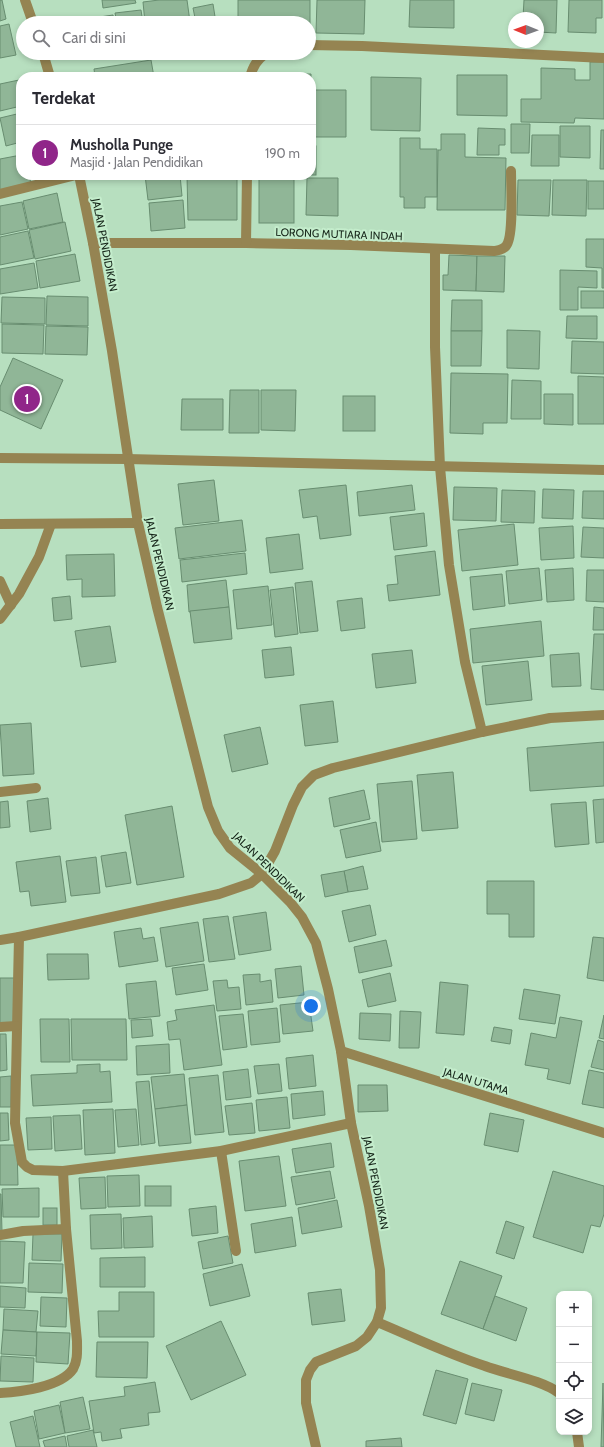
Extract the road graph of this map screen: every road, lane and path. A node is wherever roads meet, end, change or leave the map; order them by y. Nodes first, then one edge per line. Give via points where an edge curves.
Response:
1 (25, 0) edge
2 (31, 16) edge
3 (316, 45) edge
4 (604, 58) edge
5 (45, 60) edge
6 (258, 60) edge
7 (49, 72) edge
8 (251, 72) edge
9 (511, 171) dead end
10 (56, 180) edge
11 (80, 180) edge
12 (246, 180) edge
13 (0, 194) edge
14 (93, 243) junction
15 (246, 243) junction
16 (435, 249) junction
17 (0, 458) edge
18 (128, 459) junction
19 (440, 467) junction
20 (604, 470) edge
21 (138, 522) junction
22 (0, 524) edge
23 (51, 524) junction
24 (0, 581) edge
25 (11, 605) junction
26 (0, 619) edge
27 (604, 715) edge
28 (482, 732) junction
29 (36, 788) dead end
30 (0, 792) edge
31 (262, 874) junction
32 (19, 937) junction
33 (0, 940) edge
34 (16, 1026) junction
35 (0, 1027) edge
36 (341, 1051) junction
37 (351, 1123) junction
38 (604, 1134) edge
39 (222, 1151) junction
40 (63, 1171) junction
41 (66, 1229) junction
42 (0, 1235) edge
43 (236, 1251) dead end
44 (377, 1322) junction
45 (556, 1392) edge
46 (0, 1393) edge
47 (577, 1435) edge
48 (316, 1447) edge
49 (579, 1447) edge

1 - 2 street
3 - 4 street
5 - 7 street
6 - 8 street
9 - 16 street, LORONG MUTIARA INDAH via 511,226 505,247 494,251
10 - 13 street
11 - 14 street, JALAN PENDIDIKAN
12 - 15 street
14 - 15 street, LORONG MUTIARA INDAH
14 - 18 street, JALAN PENDIDIKAN
15 - 16 street, LORONG MUTIARA INDAH
16 - 19 street via 435,347
17 - 18 street
18 - 19 street
18 - 21 street, JALAN PENDIDIKAN
19 - 20 street
19 - 28 street via 449,565 464,662
21 - 23 street
21 - 31 street, JALAN PENDIDIKAN via 208,807 218,831 230,848
22 - 23 street
23 - 25 street via 39,557
24 - 25 street
25 - 26 street
27 - 28 street via 550,718
28 - 31 street via 314,774 302,787 275,851
29 - 30 street
31 - 32 street via 251,883 219,894
31 - 36 street, JALAN PENDIDIKAN via 302,917 316,943
32 - 33 street
32 - 34 street
34 - 35 street
34 - 40 street via 15,1122 22,1162 33,1170
36 - 37 street, JALAN PENDIDIKAN
36 - 38 street, JALAN UTAMA
37 - 39 street
37 - 44 street, JALAN PENDIDIKAN via 380,1270 381,1308
39 - 40 street
39 - 43 street
40 - 41 street
41 - 42 street
41 - 46 street via 77,1359 70,1373 54,1384
44 - 45 street via 460,1357
44 - 48 street, JALAN PENDIDIKAN via 367,1337 356,1346 316,1362 310,1370 306,1380 306,1403
47 - 49 street

